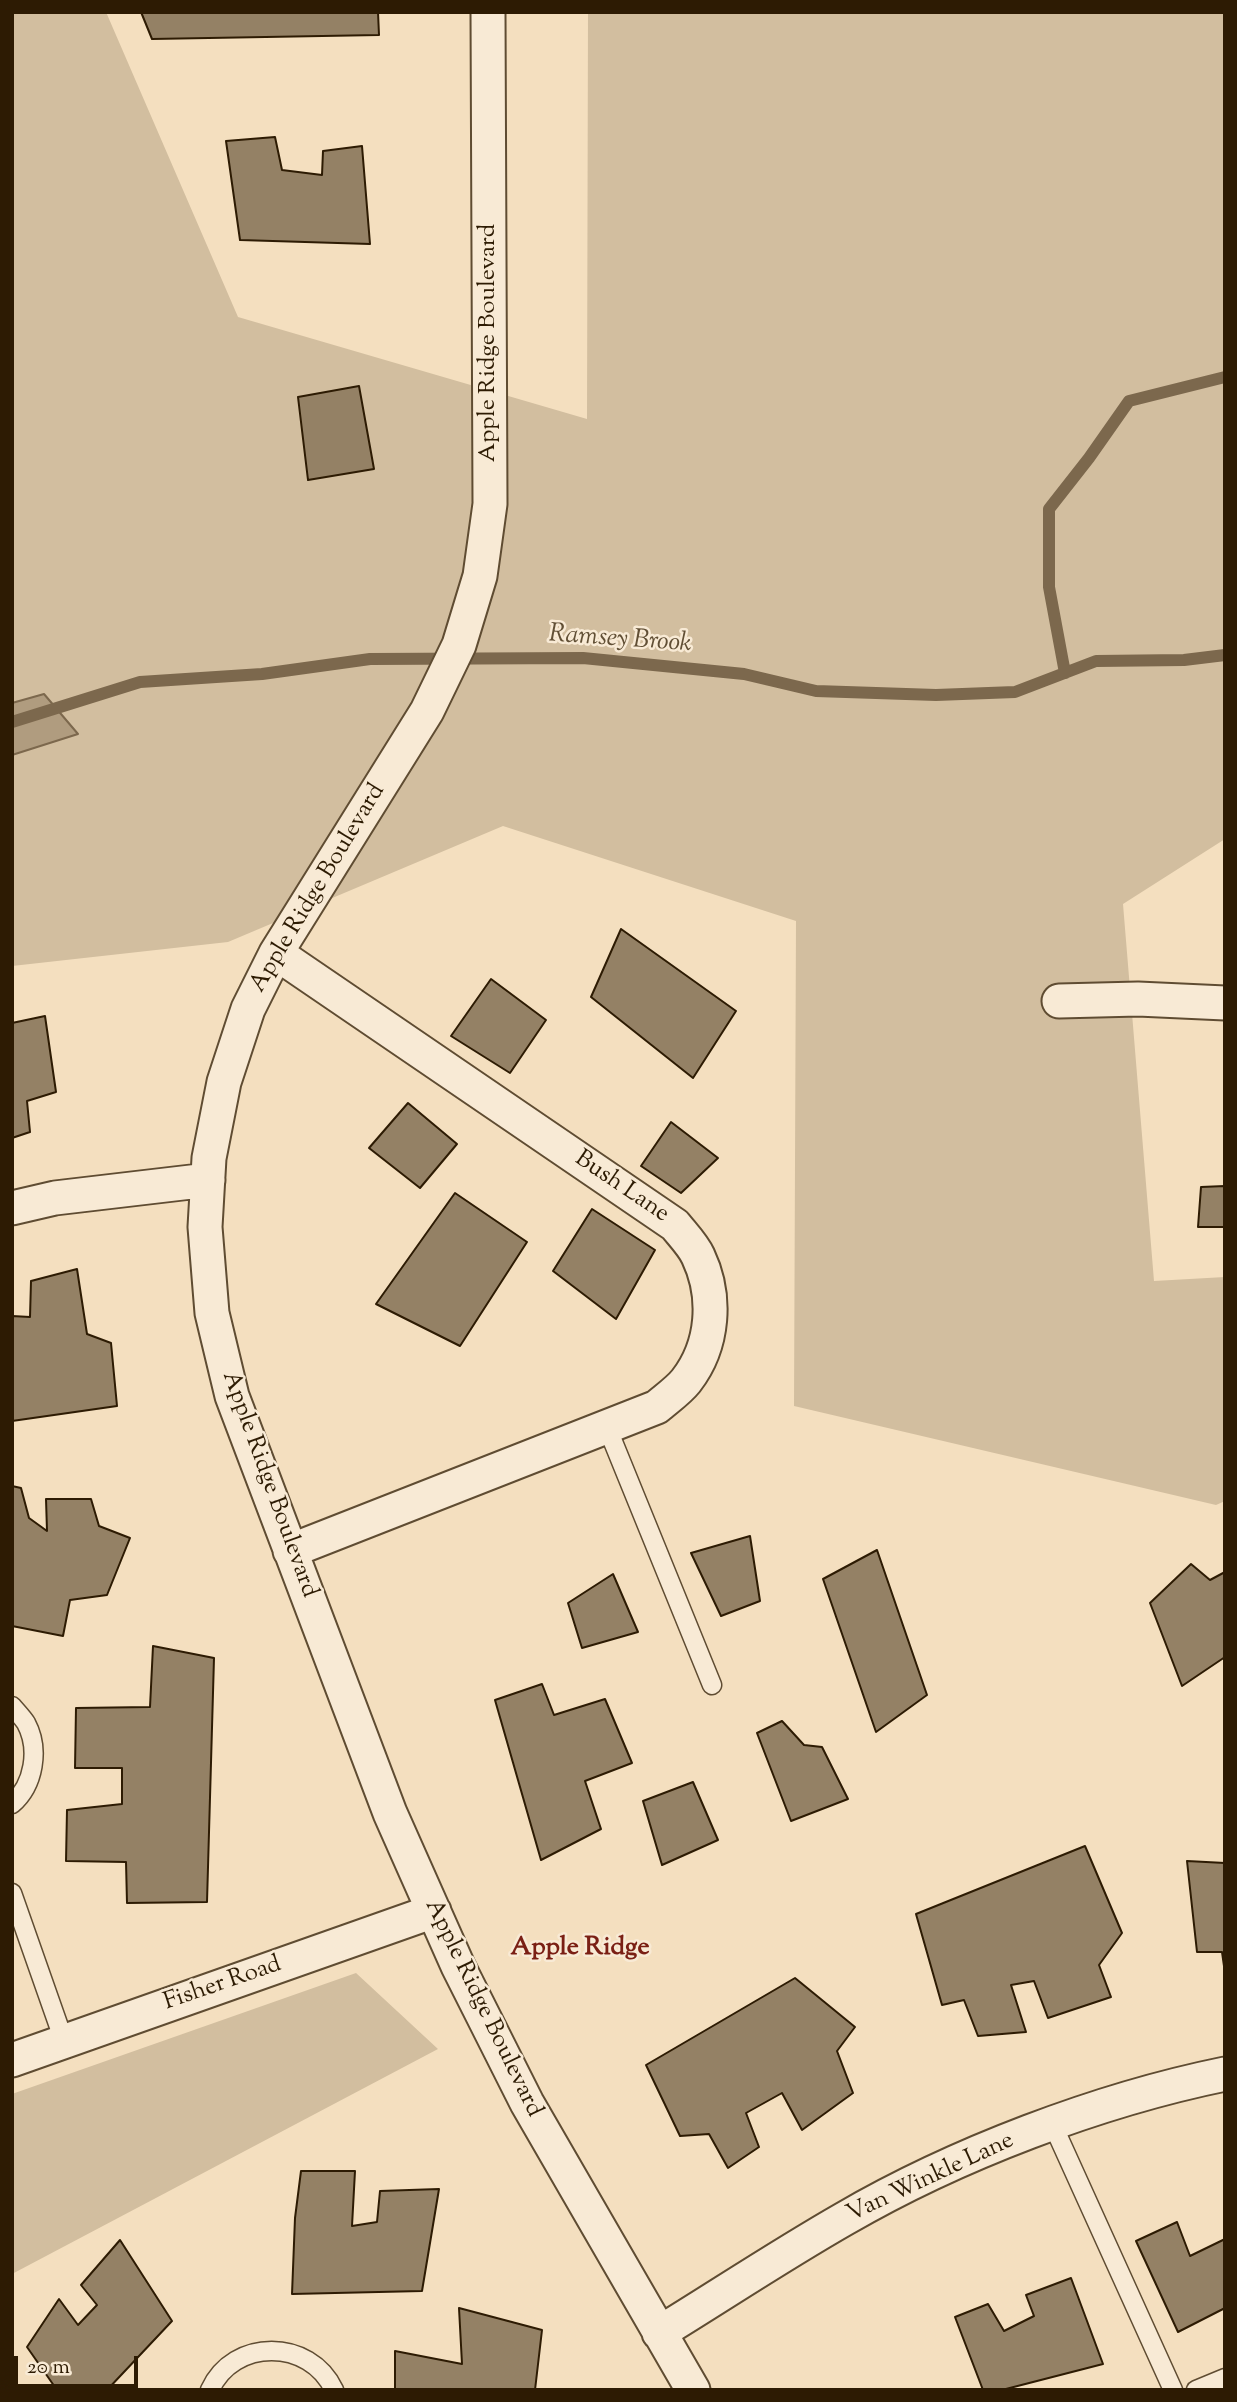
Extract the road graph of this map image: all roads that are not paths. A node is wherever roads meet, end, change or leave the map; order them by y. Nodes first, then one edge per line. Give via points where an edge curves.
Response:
1 (488, 12) edge
2 (276, 953) junction
3 (1059, 1001) dead end
4 (1225, 1003) edge
5 (208, 1180) junction
6 (12, 1208) edge
7 (607, 1427) junction
8 (290, 1551) junction
9 (712, 1685) dead end
10 (12, 1706) edge
11 (12, 1804) edge
12 (12, 1893) edge
13 (434, 1911) junction
14 (64, 2041) junction
15 (12, 2060) edge
16 (1225, 2074) edge
17 (1052, 2123) junction
18 (659, 2333) junction
19 (1225, 2378) edge
20 (211, 2390) edge
21 (334, 2390) edge
22 (692, 2390) edge
23 (1172, 2390) edge
24 (1196, 2390) edge

1 - 2 street, Apple Ridge Boulevard via 490,504 480,576 459,645 426,711
2 - 5 street, Apple Ridge Boulevard via 248,1009 224,1083
2 - 7 street, Bush Lane via 675,1225 697,1254 709,1286 711,1319 704,1350 685,1382 657,1407
3 - 4 street
5 - 6 street via 55,1198
5 - 8 street, Apple Ridge Boulevard via 205,1227 212,1313 232,1396
7 - 8 street, Bush Lane
7 - 9 lane
8 - 13 street, Apple Ridge Boulevard via 390,1813
10 - 11 lane via 33,1742 33,1767 29,1782
12 - 14 lane
13 - 14 street, Fisher Road
13 - 18 street, Apple Ridge Boulevard via 527,2103
14 - 15 street, Fisher Road
16 - 17 street, Van Winkle Lane
17 - 18 street, Van Winkle Lane via 956,2162 845,2218
17 - 23 lane
18 - 22 street, Apple Ridge Boulevard
19 - 24 lane
20 - 21 lane via 216,2376 236,2359 261,2350 289,2352 312,2364

